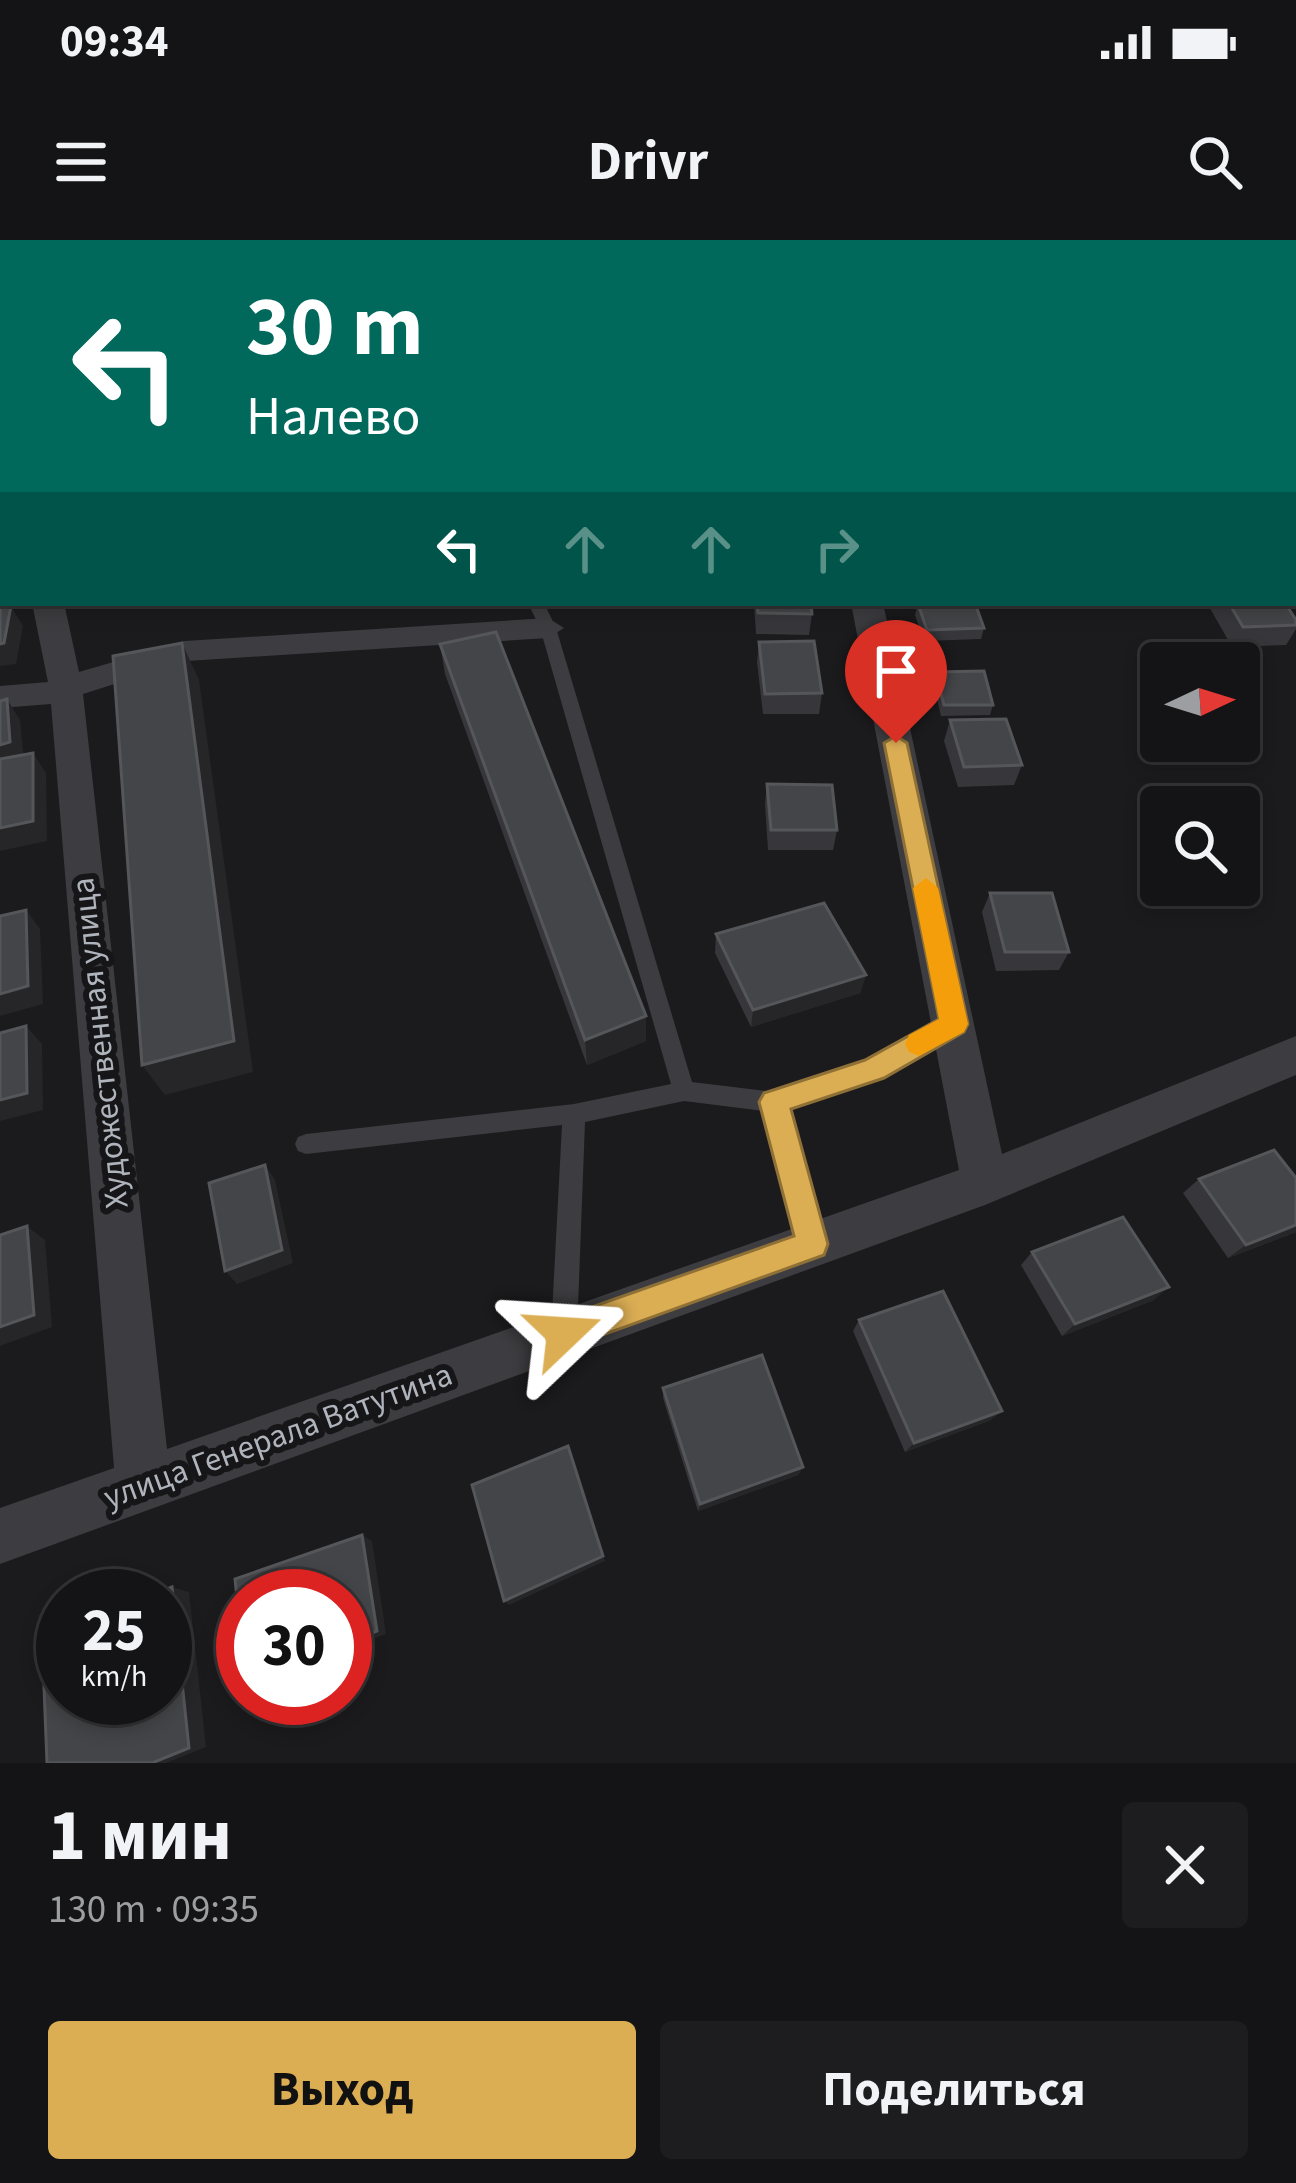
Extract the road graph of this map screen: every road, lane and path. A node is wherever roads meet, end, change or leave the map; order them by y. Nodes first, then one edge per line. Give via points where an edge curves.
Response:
1 (49, 606) edge
2 (868, 606) edge
3 (542, 615) edge
4 (66, 688) junction
5 (0, 697) edge
6 (954, 1024) junction
7 (1296, 1055) edge
8 (684, 1091) junction
9 (774, 1102) junction
10 (574, 1114) junction
11 (306, 1144) dead end
12 (985, 1183) junction
13 (812, 1244) junction
14 (564, 1333) junction
15 (143, 1485) junction
16 (0, 1536) edge

1 - 4 street, Художественная улица
2 - 6 street
3 - 4 street via 185,651
3 - 8 lane
4 - 5 street
4 - 15 street, Художественная улица
6 - 9 lane via 874,1069
6 - 12 street
7 - 12 street, улица Генерала Ватутина
8 - 9 lane
8 - 10 lane
9 - 13 lane
10 - 11 lane
10 - 14 lane
12 - 13 street, улица Генерала Ватутина
13 - 14 street, улица Генерала Ватутина
14 - 15 street, улица Генерала Ватутина
15 - 16 street, улица Генерала Ватутина

